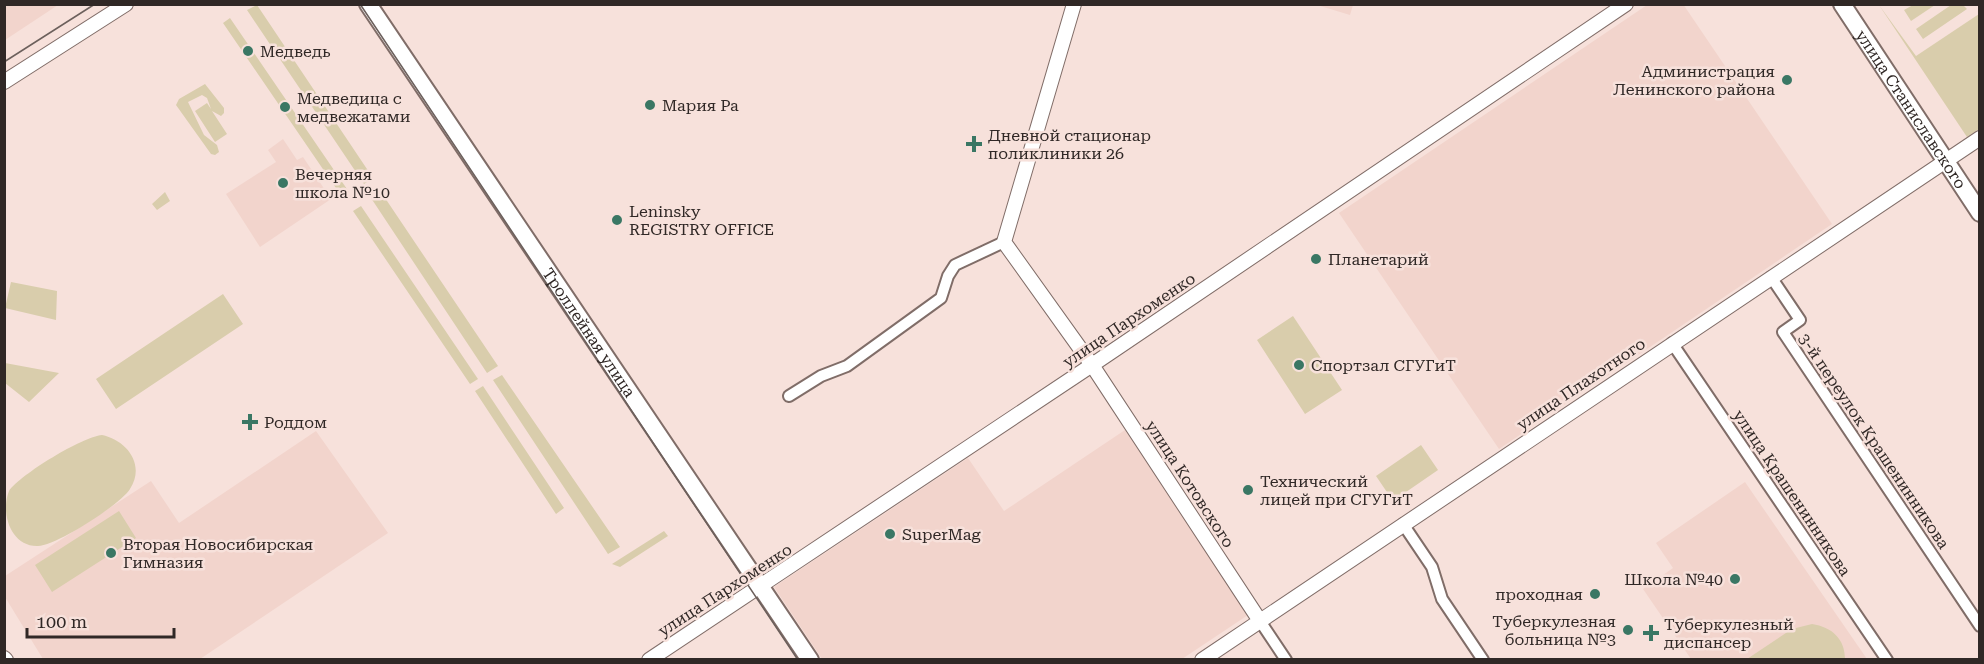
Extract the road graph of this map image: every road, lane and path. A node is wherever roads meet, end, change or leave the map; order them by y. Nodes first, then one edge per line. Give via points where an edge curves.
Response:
1 (126, 4) edge
2 (368, 4) edge
3 (1074, 4) edge
4 (1626, 4) edge
5 (1842, 4) edge
6 (4, 82) edge
7 (1980, 138) edge
8 (1945, 161) junction
9 (1980, 213) edge
10 (1004, 242) junction
11 (1772, 277) junction
12 (1672, 343) junction
13 (1092, 365) junction
14 (789, 396) dead end
15 (1403, 524) junction
16 (761, 587) junction
17 (1260, 621) junction
18 (1980, 626) edge
19 (1220, 655) edge
20 (649, 660) edge
21 (810, 660) edge
22 (1202, 660) edge
23 (1286, 660) edge
24 (1483, 660) edge
25 (1887, 660) edge

1 - 6 street
2 - 16 main road, Троллейная улица
3 - 10 street
4 - 13 street, улица Пархоменко
5 - 8 main road, улица Станиславского
7 - 8 street, улица Плахотного
8 - 9 main road, улица Станиславского
8 - 11 street, улица Плахотного
10 - 13 street, улица Котовского
10 - 14 street via 955,265 941,298 847,366 821,375
11 - 12 street, улица Плахотного
11 - 18 street, 3-й переулок Крашенинникова via 1800,320 1784,332
12 - 15 street, улица Плахотного
12 - 25 street, улица Крашенинникова
13 - 16 street, улица Пархоменко
13 - 17 street, улица Котовского
15 - 17 street, улица Плахотного
15 - 24 street via 1432,567 1442,599
16 - 20 street, улица Пархоменко
16 - 21 main road, Троллейная улица
17 - 19 street, улица Плахотного
17 - 23 street
19 - 22 street, улица Плахотного

